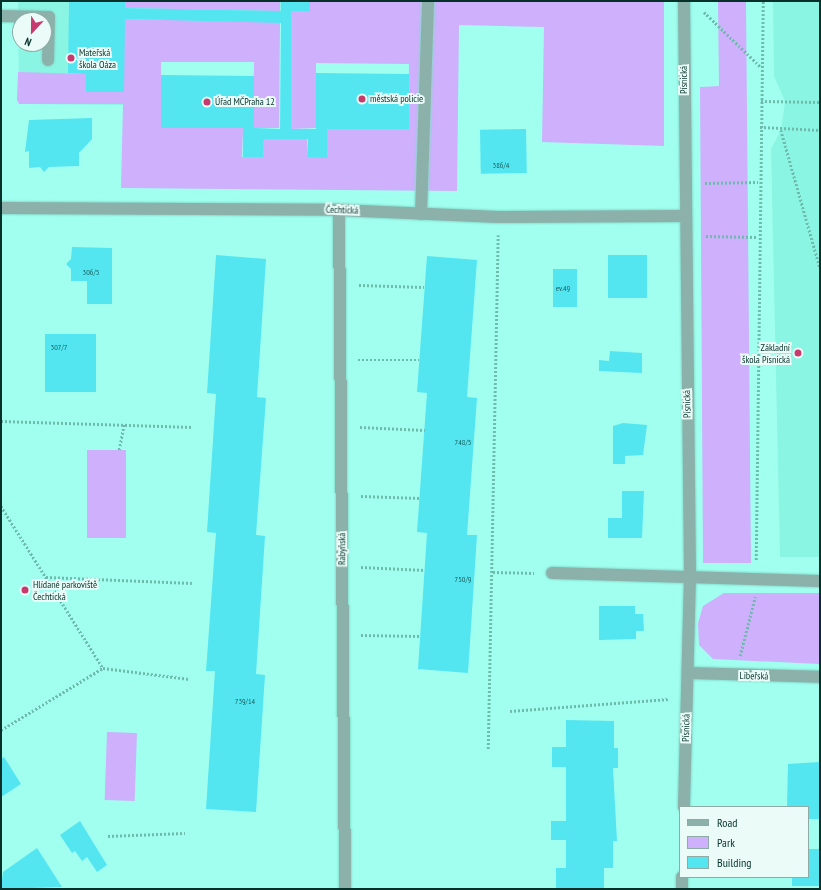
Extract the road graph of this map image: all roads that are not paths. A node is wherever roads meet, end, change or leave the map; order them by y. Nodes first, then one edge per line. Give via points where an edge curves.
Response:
1 (428, 1) edge
2 (684, 1) edge
3 (1, 16) edge
4 (48, 60) dead end
5 (1, 208) edge
6 (339, 210) junction
7 (421, 214) junction
8 (684, 216) junction
9 (552, 573) road end
10 (690, 576) junction
11 (820, 581) edge
12 (688, 673) junction
13 (820, 677) edge
14 (684, 806) edge
15 (682, 878) edge
16 (345, 889) edge
17 (682, 889) edge

1 - 7 street
2 - 8 street, Písnická
3 - 4 street via 49,17
5 - 6 street, Čechtická
6 - 7 street, Čechtická
6 - 16 street, Rabyňská via 341,284 338,360 342,426 342,567 345,635
7 - 8 street, Čechtická via 498,217
8 - 10 street, Písnická
9 - 10 street
10 - 11 street via 756,581
10 - 12 street, Písnická
12 - 13 street, Libeřská
12 - 14 street, Písnická
15 - 17 street

